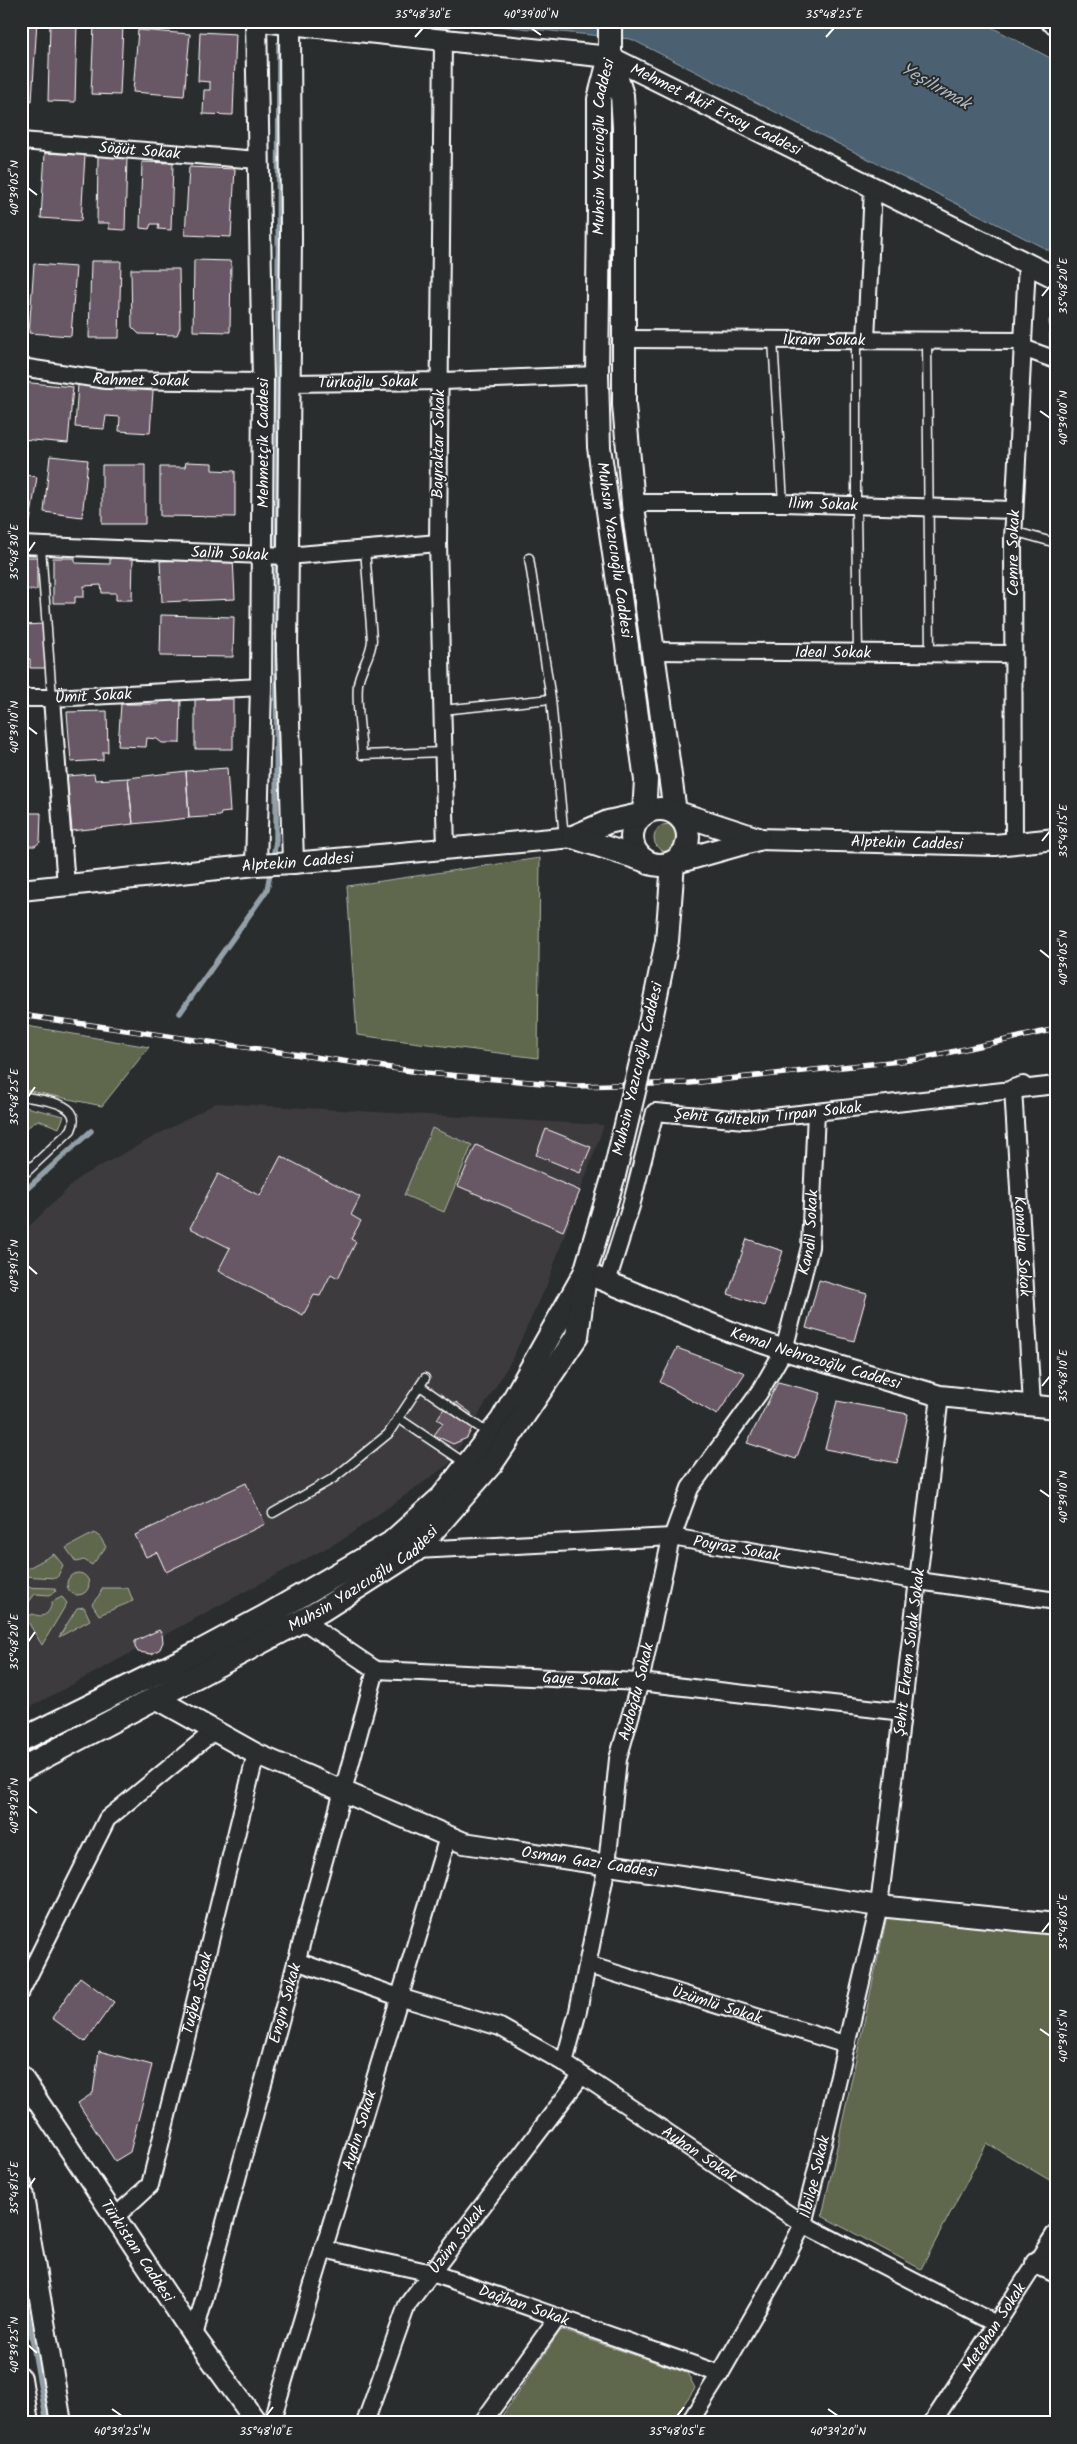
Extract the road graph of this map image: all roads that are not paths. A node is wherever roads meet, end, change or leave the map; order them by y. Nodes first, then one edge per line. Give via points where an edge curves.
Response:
1 (256, 21) edge
2 (260, 21) edge
3 (1051, 21) edge
4 (1056, 24) edge
5 (290, 25) junction
6 (443, 40) junction
7 (610, 40) edge
8 (21, 142) edge
9 (258, 160) junction
10 (873, 188) junction
11 (1027, 264) junction
12 (1056, 278) edge
13 (624, 339) junction
14 (773, 340) junction
15 (861, 340) junction
16 (927, 341) junction
17 (1023, 344) junction
18 (1056, 360) edge
19 (21, 367) edge
20 (596, 375) junction
21 (440, 381) junction
22 (263, 382) junction
23 (290, 383) junction
24 (633, 503) junction
25 (783, 503) junction
26 (856, 507) junction
27 (927, 508) junction
28 (1014, 510) junction
29 (1013, 531) junction
30 (1056, 543) edge
31 (21, 544) edge
32 (438, 544) junction
33 (41, 547) junction
34 (365, 550) junction
35 (262, 556) junction
36 (287, 556) junction
37 (530, 558) dead end
38 (653, 651) junction
39 (858, 653) junction
40 (930, 654) junction
41 (1013, 654) junction
42 (261, 687) junction
43 (21, 698) edge
44 (52, 698) junction
45 (551, 699) junction
46 (442, 710) junction
47 (444, 752) junction
48 (674, 812) junction
49 (644, 814) junction
50 (568, 837) junction
51 (758, 839) junction
52 (1056, 839) edge
53 (1014, 843) junction
54 (446, 849) junction
55 (644, 860) junction
56 (293, 863) junction
57 (674, 863) junction
58 (256, 864) junction
59 (66, 886) junction
60 (21, 890) edge
61 (1056, 1074) edge
62 (1056, 1085) edge
63 (1013, 1088) junction
64 (21, 1096) edge
65 (816, 1112) junction
66 (21, 1177) edge
67 (585, 1273) junction
68 (607, 1282) junction
69 (784, 1350) junction
70 (425, 1378) dead end
71 (420, 1386) junction
72 (940, 1396) junction
73 (1032, 1405) junction
74 (1056, 1408) edge
75 (398, 1418) junction
76 (490, 1435) junction
77 (468, 1464) junction
78 (274, 1513) dead end
79 (672, 1537) junction
80 (416, 1550) junction
81 (919, 1581) junction
82 (1056, 1601) edge
83 (302, 1620) junction
84 (376, 1670) junction
85 (640, 1682) junction
86 (154, 1697) junction
87 (903, 1712) junction
88 (214, 1731) junction
89 (21, 1740) edge
90 (256, 1754) junction
91 (21, 1770) edge
92 (342, 1792) junction
93 (448, 1837) junction
94 (607, 1865) junction
95 (879, 1906) junction
96 (1056, 1924) edge
97 (296, 1961) junction
98 (588, 1965) junction
99 (21, 1991) edge
100 (399, 1997) junction
101 (847, 2045) junction
102 (564, 2063) junction
103 (582, 2075) junction
104 (21, 2076) edge
105 (21, 2185) edge
106 (114, 2217) junction
107 (803, 2224) junction
108 (1056, 2232) edge
109 (323, 2249) junction
110 (1036, 2263) junction
111 (432, 2272) junction
112 (1056, 2272) edge
113 (558, 2317) junction
114 (996, 2324) junction
115 (194, 2336) junction
116 (720, 2374) junction
117 (21, 2378) edge
118 (693, 2421) edge
119 (28, 2423) edge
120 (62, 2423) edge
121 (257, 2423) edge
122 (271, 2423) edge
123 (365, 2423) edge
124 (482, 2423) edge
125 (932, 2423) edge

1 - 9 street, Mehmetçik Caddesi
2 - 5 street, Mehmet Akif Ersoy Caddesi
3 - 4 street
5 - 6 street, Mehmet Akif Ersoy Caddesi
5 - 23 street, Mehmetçik Caddesi
6 - 7 street, Mehmet Akif Ersoy Caddesi
6 - 21 street, Bayraktar Sokak
7 - 10 street, Mehmet Akif Ersoy Caddesi
7 - 13 main road, Muhsin Yazıcıoğlu Caddesi via 622,94 624,127
7 - 20 main road, Muhsin Yazıcıoğlu Caddesi via 598,99 600,211
8 - 9 street, Söğüt Sokak
9 - 22 street, Mehmetçik Caddesi
10 - 11 street, Mehmet Akif Ersoy Caddesi
10 - 15 street
11 - 12 street, Mehmet Akif Ersoy Caddesi
11 - 17 street, Cemre Sokak
13 - 14 street, İkram Sokak
13 - 24 main road, Muhsin Yazıcıoğlu Caddesi via 624,405
14 - 15 street, İkram Sokak
14 - 25 lane
15 - 16 street, İkram Sokak
15 - 26 lane
16 - 17 street, İkram Sokak
16 - 27 lane
17 - 18 street, İkram Sokak
17 - 28 street, Cemre Sokak
19 - 22 street, Rahmet Sokak via 106,380
20 - 21 street, Türkoğlu Sokak
20 - 49 main road, Muhsin Yazıcıoğlu Caddesi via 599,447 646,780
21 - 23 street, Türkoğlu Sokak
21 - 32 street, Bayraktar Sokak
22 - 35 street, Mehmetçik Caddesi
23 - 36 street, Mehmetçik Caddesi
24 - 25 street, İlim Sokak
24 - 38 main road, Muhsin Yazıcıoğlu Caddesi
25 - 26 street, İlim Sokak
26 - 27 street, İlim Sokak
26 - 39 lane
27 - 28 street, İlim Sokak
27 - 40 lane
28 - 29 street, Cemre Sokak
29 - 30 lane
29 - 41 street, Cemre Sokak
31 - 33 street, Salih Sokak
32 - 34 street, Salih Sokak
32 - 46 street, Bayraktar Sokak
33 - 35 street, Salih Sokak
33 - 44 lane
34 - 36 street, Salih Sokak
34 - 47 lane via 372,640 358,685 362,755
35 - 36 street, Salih Sokak
35 - 42 street, Mehmetçik Caddesi
36 - 56 street, Mehmetçik Caddesi
37 - 45 lane
38 - 39 street, İdeal Sokak
38 - 48 main road, Muhsin Yazıcıoğlu Caddesi
39 - 40 street, İdeal Sokak
40 - 41 street, İdeal Sokak
41 - 53 street, Cemre Sokak
42 - 44 street, Ümit Sokak
42 - 58 street, Mehmetçik Caddesi
43 - 44 street
44 - 59 street, Ümit Sokak
45 - 46 lane
45 - 50 lane
46 - 47 street, Bayraktar Sokak
47 - 54 street, Bayraktar Sokak
48 - 49 main road via 659,809
48 - 51 main road
48 - 57 main road via 687,826 689,836 683,854
49 - 50 main road via 608,822
49 - 55 main road via 633,828 632,837 638,854
50 - 54 street, Alptekin Caddesi
50 - 55 main road
51 - 53 street, Alptekin Caddesi
51 - 57 main road
52 - 53 street, Alptekin Caddesi
54 - 56 street, Alptekin Caddesi
55 - 57 main road via 660,866
56 - 58 street, Alptekin Caddesi
57 - 67 main road, Muhsin Yazıcıoğlu Caddesi, bridge via 667,941 649,1029 614,1175
58 - 59 street, Alptekin Caddesi
59 - 60 street, Alptekin Caddesi
61 - 63 street
62 - 63 street, Şehit Gültekin Tırpan Sokak
63 - 65 street, Şehit Gültekin Tırpan Sokak
63 - 73 street, Kamelya Sokak
64 - 66 lane via 64,1105 72,1112 74,1121 71,1130
65 - 68 street, Şehit Gültekin Tırpan Sokak via 745,1120 655,1112
65 - 69 street, Kandil Sokak via 810,1247
67 - 68 street, Kemal Nehrozoğlu Caddesi
67 - 76 main road, Muhsin Yazıcıoğlu Caddesi via 502,1420
67 - 80 main road, Muhsin Yazıcıoğlu Caddesi via 577,1336 492,1463
68 - 69 street, Kemal Nehrozoğlu Caddesi via 730,1332
69 - 72 street, Kemal Nehrozoğlu Caddesi
69 - 79 street, Aydoğdu Sokak via 759,1393 690,1488
70 - 71 lane
71 - 75 lane
71 - 76 lane
72 - 73 street, Kemal Nehrozoğlu Caddesi
72 - 81 street, Şehit Ekrem Solak Sokak
73 - 74 street, Kemal Nehrozoğlu Caddesi
75 - 77 lane
75 - 78 lane via 388,1434 334,1478
76 - 77 main road, Muhsin Yazıcıoğlu Caddesi
77 - 89 main road, Muhsin Yazıcıoğlu Caddesi via 442,1497 391,1543 199,1652
79 - 80 street, Poyraz Sokak
79 - 81 street, Poyraz Sokak
79 - 85 street, Aydoğdu Sokak
80 - 83 main road, Muhsin Yazıcıoğlu Caddesi
81 - 82 street, Poyraz Sokak
81 - 87 street, Şehit Ekrem Solak Sokak
83 - 84 street
83 - 86 main road, Muhsin Yazıcıoğlu Caddesi
84 - 85 street, Gaye Sokak
84 - 92 street, Engin Sokak
85 - 87 street, Gaye Sokak
85 - 94 street, Aydoğdu Sokak via 618,1759
86 - 88 street, Osman Gazi Caddesi
86 - 91 main road, Muhsin Yazıcıoğlu Caddesi
87 - 95 street, Şehit Ekrem Solak Sokak
88 - 90 street, Osman Gazi Caddesi
88 - 99 street via 107,1819
90 - 92 street, Osman Gazi Caddesi
90 - 106 street, Tuğba Sokak via 150,2185
92 - 93 street, Osman Gazi Caddesi
92 - 97 street, Engin Sokak
93 - 94 street, Osman Gazi Caddesi via 464,1844
93 - 100 street, Aydın Sokak
94 - 95 street, Osman Gazi Caddesi
94 - 98 street, Aydoğdu Sokak
95 - 96 street, Osman Gazi Caddesi
95 - 101 street, İlbilge Sokak
97 - 100 street, Ayhan Sokak
97 - 115 street, Engin Sokak
98 - 101 street, Üzümlü Sokak
98 - 102 street, Aydoğdu Sokak
100 - 102 street, Ayhan Sokak via 500,2027
100 - 109 street, Aydın Sokak
101 - 107 street, İlbilge Sokak
102 - 103 street, Ayhan Sokak
103 - 107 street, Ayhan Sokak
103 - 111 street, Üzüm Sokak
104 - 106 street, Türkistan Caddesi
105 - 120 street
106 - 115 street, Türkistan Caddesi
107 - 114 street, Ayhan Sokak
107 - 116 street, İlbilge Sokak
108 - 110 street, Metehan Sokak
109 - 111 street, Dağhan Sokak
109 - 122 street, Aydın Sokak
110 - 112 street
110 - 114 street, Metehan Sokak
111 - 113 street, Dağhan Sokak
111 - 123 street, Üzüm Sokak via 407,2305
113 - 116 street, Dağhan Sokak
113 - 124 street
114 - 125 street, Metehan Sokak
115 - 121 street, Türkistan Caddesi
116 - 118 street, İlbilge Sokak
117 - 119 street

